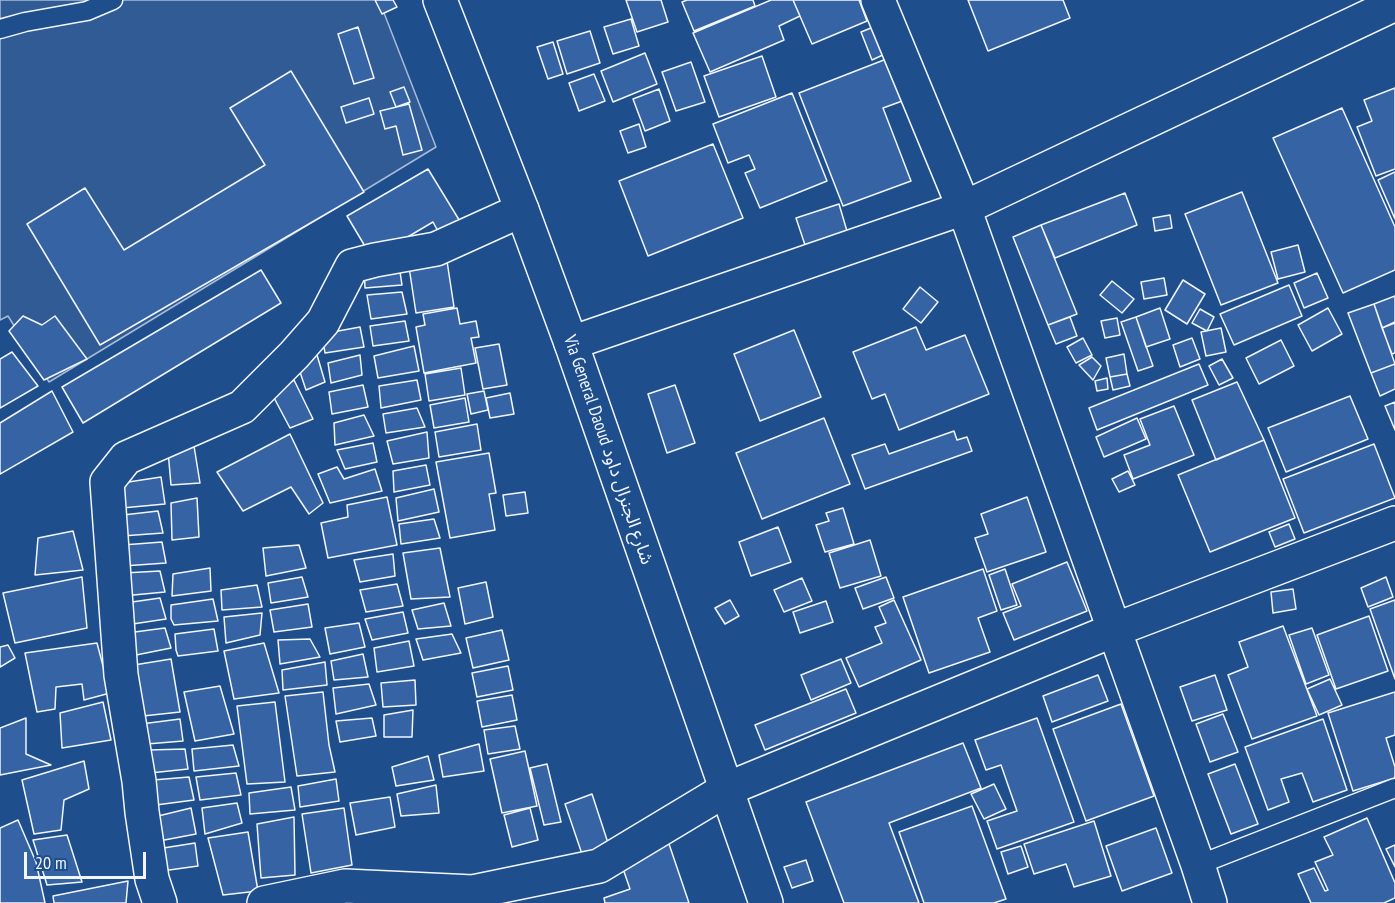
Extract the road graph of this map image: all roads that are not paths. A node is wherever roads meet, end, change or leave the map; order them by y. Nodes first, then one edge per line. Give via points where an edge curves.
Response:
1 (113, 0) edge
2 (440, 0) edge
3 (878, 0) edge
4 (1395, 3) edge
5 (0, 29) edge
6 (964, 208) junction
7 (522, 210) junction
8 (571, 344) junction
9 (1395, 523) edge
10 (1114, 630) junction
11 (1395, 788) edge
12 (727, 789) junction
13 (1198, 865) junction
14 (469, 897) edge
15 (160, 903) edge
16 (264, 903) edge
17 (766, 903) edge
18 (1209, 903) edge

1 - 5 lane via 87,11
2 - 7 street, Via General Daoud شارع الجنرال داود
3 - 6 street
4 - 6 street
6 - 8 street
6 - 10 street
7 - 8 street, Via General Daoud شارع الجنرال داود
7 - 15 street via 436,249 352,266 323,322 242,407 126,458 107,482 122,675 152,879
8 - 12 street, Via General Daoud شارع الجنرال داود
9 - 10 street
10 - 12 street
10 - 13 street
11 - 13 lane
12 - 14 street via 600,866
12 - 17 street, Via General Daoud شارع الجنرال داود
13 - 18 street
14 - 16 street via 345,886

